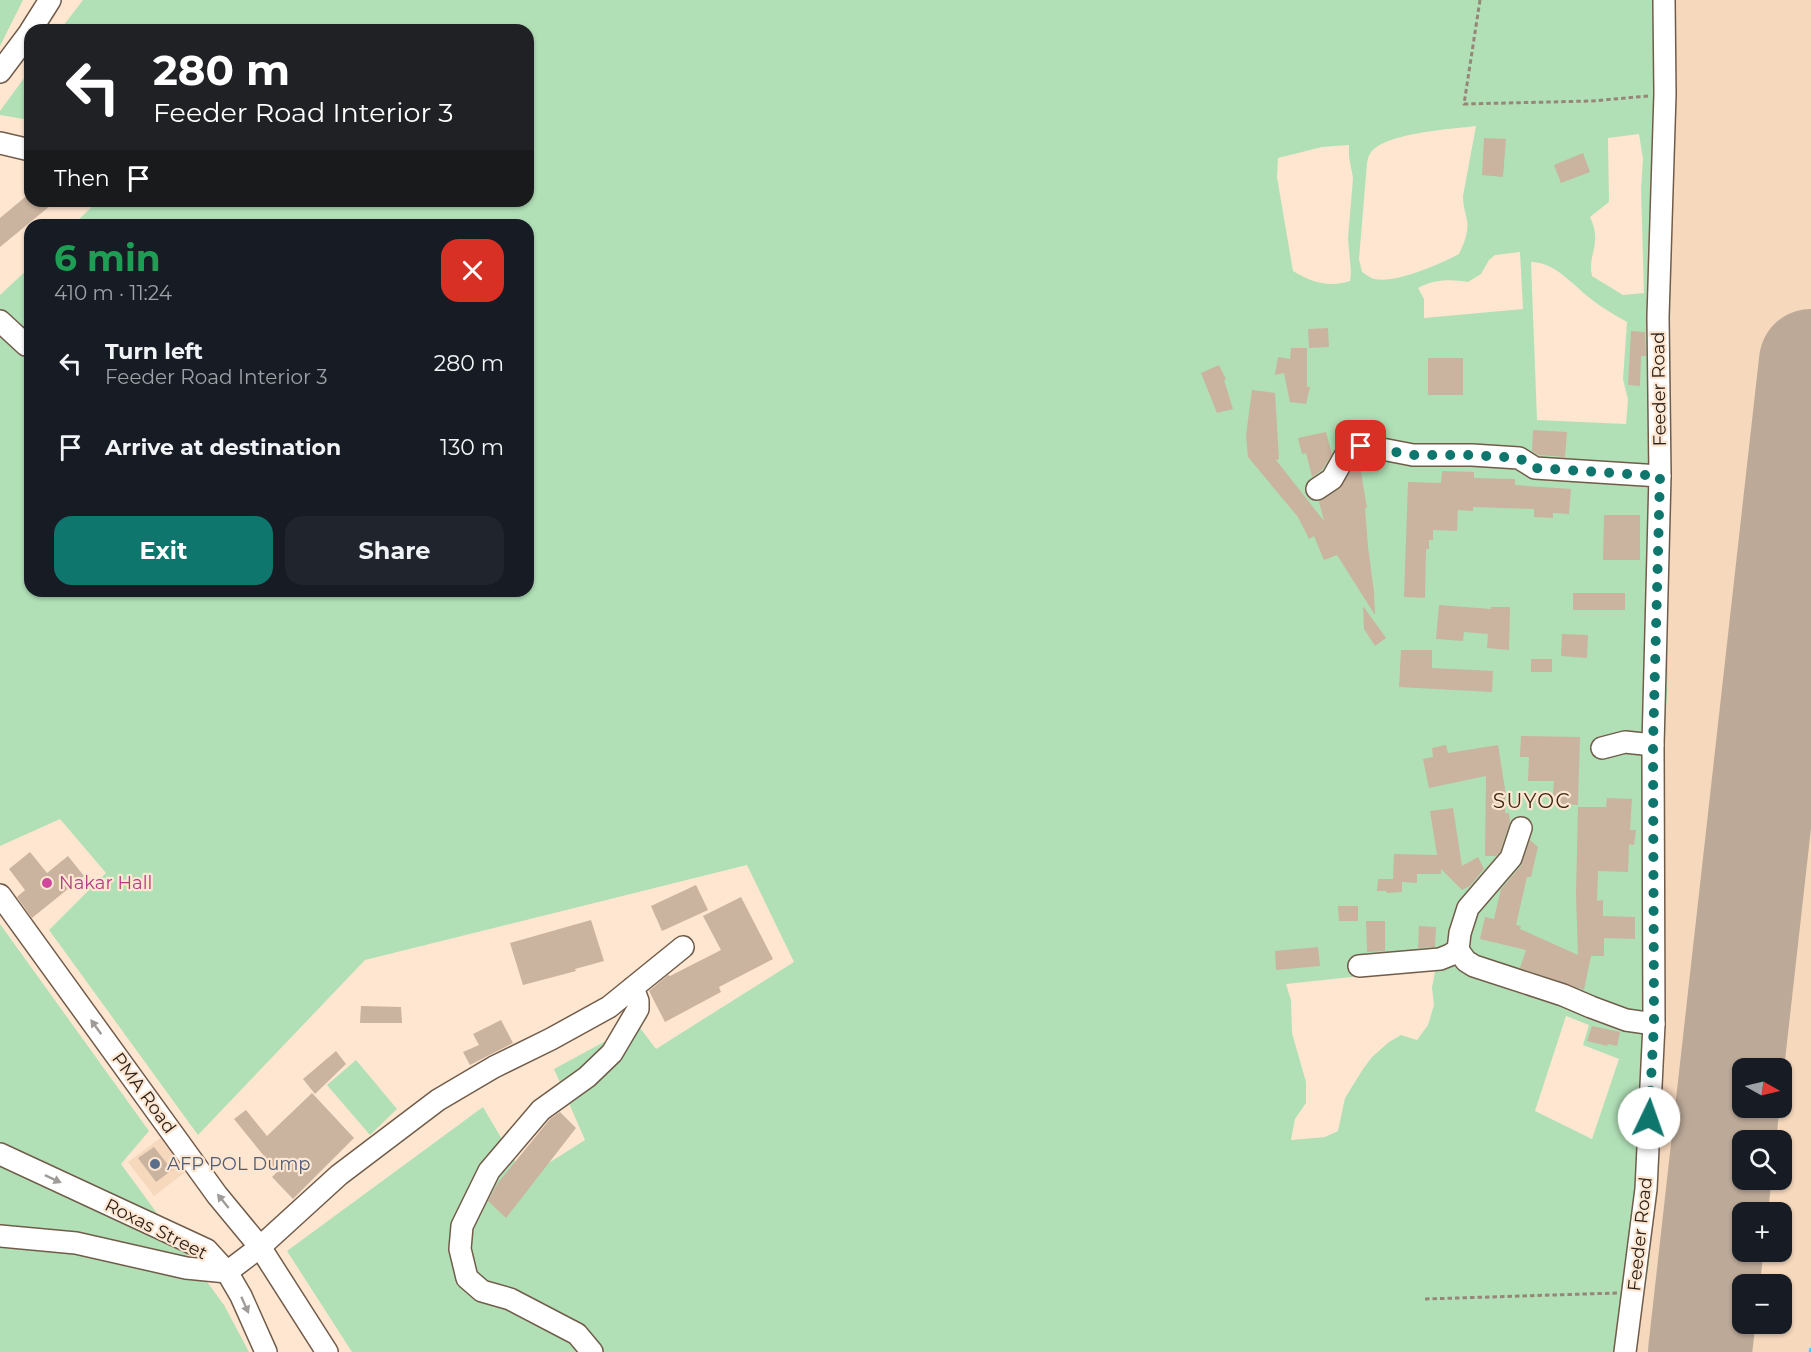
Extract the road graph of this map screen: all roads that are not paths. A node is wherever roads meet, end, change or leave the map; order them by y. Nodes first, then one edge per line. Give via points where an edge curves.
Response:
1 (50, 0) edge
2 (1664, 0) edge
3 (35, 24) edge
4 (24, 40) edge
5 (0, 72) edge
6 (0, 143) edge
7 (24, 149) edge
8 (0, 321) edge
9 (24, 343) edge
10 (1660, 476) junction
11 (1317, 489) dead end
12 (1653, 745) junction
13 (1602, 748) dead end
14 (1521, 828) dead end
15 (0, 895) edge
16 (683, 947) dead end
17 (1458, 950) junction
18 (1359, 966) dead end
19 (633, 988) junction
20 (1654, 1024) junction
21 (0, 1154) edge
22 (0, 1236) edge
23 (260, 1246) junction
24 (227, 1272) junction
25 (266, 1352) edge
26 (327, 1352) edge
27 (592, 1352) edge
28 (1625, 1352) edge

1 - 3 street
2 - 10 street, Feeder Road via 1658,317
4 - 5 street
6 - 7 street
8 - 9 street
10 - 11 street via 1535,468 1519,458 1413,455 1361,446 1353,448 1332,479
10 - 12 street, Feeder Road
12 - 13 street via 1624,742
12 - 20 street, Feeder Road
14 - 17 street via 1510,858 1468,908
23 -> 15 street, PMA Road via 217,1194
16 - 19 street
17 - 18 street via 1440,959
17 - 20 street via 1474,966 1626,1020
19 - 23 street via 609,1007 438,1100 339,1175
19 - 27 street via 638,1009 612,1053 542,1110 489,1171 462,1226 460,1249 467,1278 482,1291 510,1299 577,1334
20 - 28 street, Feeder Road via 1646,1189
21 -> 24 street, Roxas Street via 207,1250
22 - 24 street via 76,1243 186,1268
23 - 24 street
23 - 26 street, PMA Road
24 -> 25 street, Roxas Street

